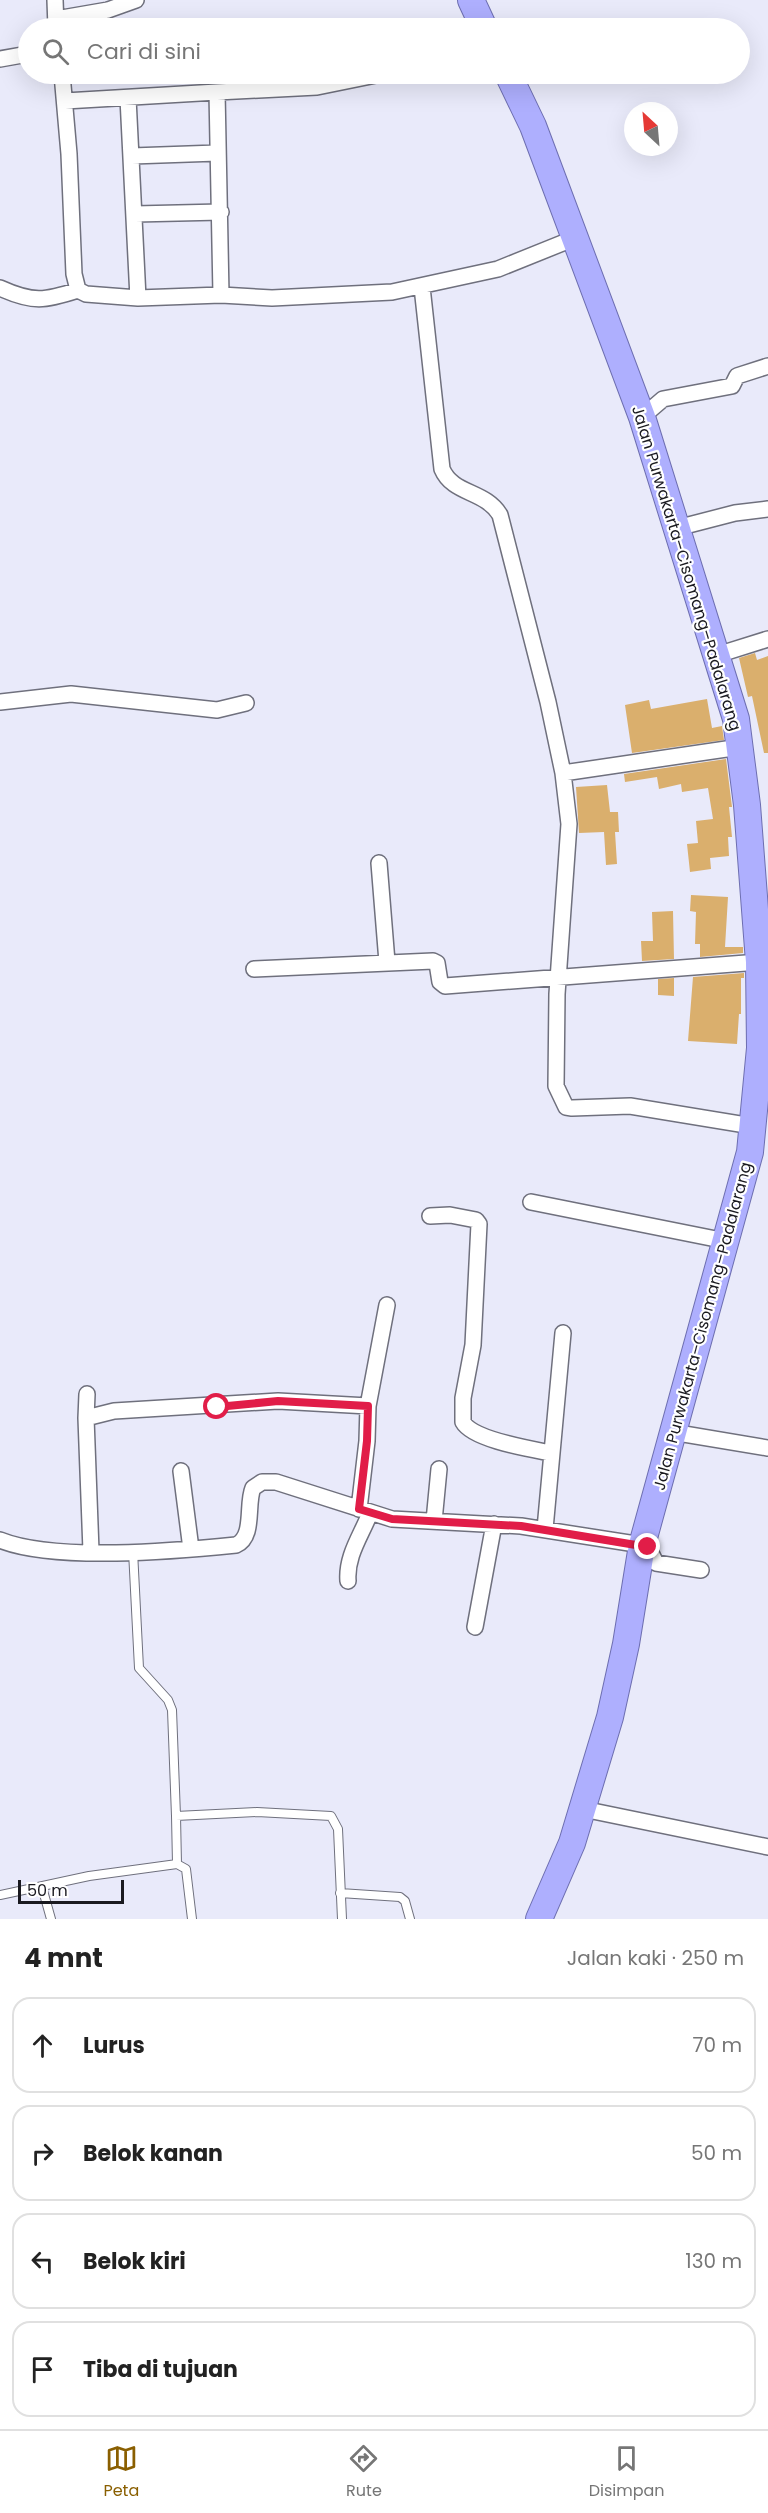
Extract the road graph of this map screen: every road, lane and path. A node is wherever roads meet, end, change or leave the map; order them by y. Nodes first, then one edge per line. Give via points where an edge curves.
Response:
1 (56, 0) edge
2 (136, 0) edge
3 (471, 0) edge
4 (56, 18) edge
5 (78, 18) edge
6 (479, 18) edge
7 (18, 56) edge
8 (0, 59) edge
9 (63, 84) edge
10 (332, 84) edge
11 (513, 84) edge
12 (217, 92) junction
13 (128, 98) junction
14 (65, 101) junction
15 (216, 153) junction
16 (132, 156) junction
17 (221, 212) junction
18 (135, 214) junction
19 (575, 238) junction
20 (422, 287) junction
21 (0, 288) edge
22 (78, 290) junction
23 (221, 295) junction
24 (138, 298) junction
25 (768, 366) edge
26 (642, 417) junction
27 (768, 509) edge
28 (677, 528) junction
29 (768, 639) edge
30 (717, 655) junction
31 (0, 702) edge
32 (246, 703) dead end
33 (740, 747) junction
34 (563, 773) junction
35 (379, 863) dead end
36 (760, 874) edge
37 (387, 962) junction
38 (759, 962) junction
39 (254, 969) dead end
40 (558, 977) junction
41 (752, 1126) junction
42 (759, 1152) edge
43 (531, 1202) dead end
44 (430, 1216) dead end
45 (726, 1240) junction
46 (387, 1305) dead end
47 (563, 1333) dead end
48 (87, 1394) dead end
49 (368, 1406) junction
50 (86, 1418) junction
51 (672, 1431) junction
52 (768, 1448) edge
53 (551, 1453) junction
54 (439, 1469) dead end
55 (181, 1471) dead end
56 (364, 1511) junction
57 (434, 1521) junction
58 (494, 1524) junction
59 (545, 1529) junction
60 (0, 1540) edge
61 (642, 1545) junction
62 (191, 1549) junction
63 (91, 1551) junction
64 (133, 1551) junction
65 (701, 1570) dead end
66 (348, 1581) dead end
67 (475, 1627) dead end
68 (584, 1809) junction
69 (176, 1816) junction
70 (768, 1846) edge
71 (177, 1864) junction
72 (42, 1887) junction
73 (340, 1893) junction
74 (0, 1895) edge
75 (51, 1919) edge
76 (192, 1919) edge
77 (342, 1919) edge
78 (410, 1919) edge
79 (539, 1919) edge

1 - 4 street
2 - 5 street
3 - 6 highway
7 - 8 street
9 - 14 street
10 - 12 street
11 - 19 highway, Jalan Purwakarta–Cisomang–Padalarang
12 - 13 street
12 - 15 street
13 - 14 street
13 - 16 street
14 - 22 street via 72,248
15 - 16 street
15 - 17 street
16 - 18 street
17 - 18 street
17 - 23 street
18 - 24 street
19 - 20 street via 498,269
19 - 26 highway, Jalan Purwakarta–Cisomang–Padalarang
20 - 23 street via 272,298
20 - 34 street via 442,469 451,484 486,499 500,515
21 - 22 street via 24,299 38,300
22 - 24 street
23 - 24 street
25 - 26 street via 737,376 732,386 663,399
26 - 28 highway, Jalan Purwakarta–Cisomang–Padalarang
27 - 28 street
28 - 30 highway, Jalan Purwakarta–Cisomang–Padalarang
29 - 30 street
30 - 33 highway, Jalan Purwakarta–Cisomang–Padalarang
31 - 32 street via 71,694 217,710
33 - 34 street
33 - 36 highway, Jalan Purwakarta–Cisomang–Padalarang
34 - 40 street via 569,824
35 - 37 street
36 - 38 highway, Jalan Purwakarta–Cisomang–Padalarang
37 - 39 street
37 - 40 street via 435,962 440,982 445,986
38 - 40 street
38 - 41 highway, Jalan Purwakarta–Cisomang–Padalarang via 760,1048
40 - 41 street via 556,1086 566,1107 630,1106
41 - 42 highway, Jalan Purwakarta–Cisomang–Padalarang
42 - 45 highway, Jalan Purwakarta–Cisomang–Padalarang
43 - 45 street
44 - 53 street via 450,1215 479,1224 473,1345 463,1398 463,1422 489,1438
45 - 51 highway, Jalan Purwakarta–Cisomang–Padalarang
46 - 49 street
47 - 53 street
48 - 50 street
49 - 50 street via 278,1401 114,1411
49 - 56 street
50 - 63 street
51 - 52 street
51 - 61 highway, Jalan Purwakarta–Cisomang–Padalarang
53 - 59 street
54 - 57 street
55 - 62 street
56 - 57 street via 401,1520
56 - 62 street via 276,1482 262,1482 250,1494 248,1529 241,1543
56 - 66 street via 347,1568
57 - 58 street
58 - 59 street
58 - 67 street
59 - 61 street
60 - 63 street via 24,1548
61 - 65 street via 648,1547 656,1563
61 - 68 highway, Jalan Purwakarta–Cisomang–Padalarang via 610,1717
62 - 64 street
63 - 64 street
64 - 69 lane via 139,1668 168,1700 172,1710
68 - 70 street
68 - 79 highway, Jalan Purwakarta–Cisomang–Padalarang
69 - 71 lane
69 - 73 lane via 257,1812 331,1816 338,1829
71 - 72 lane
71 - 76 lane via 186,1869
72 - 74 lane
72 - 75 lane
73 - 77 lane
73 - 78 lane via 400,1897

